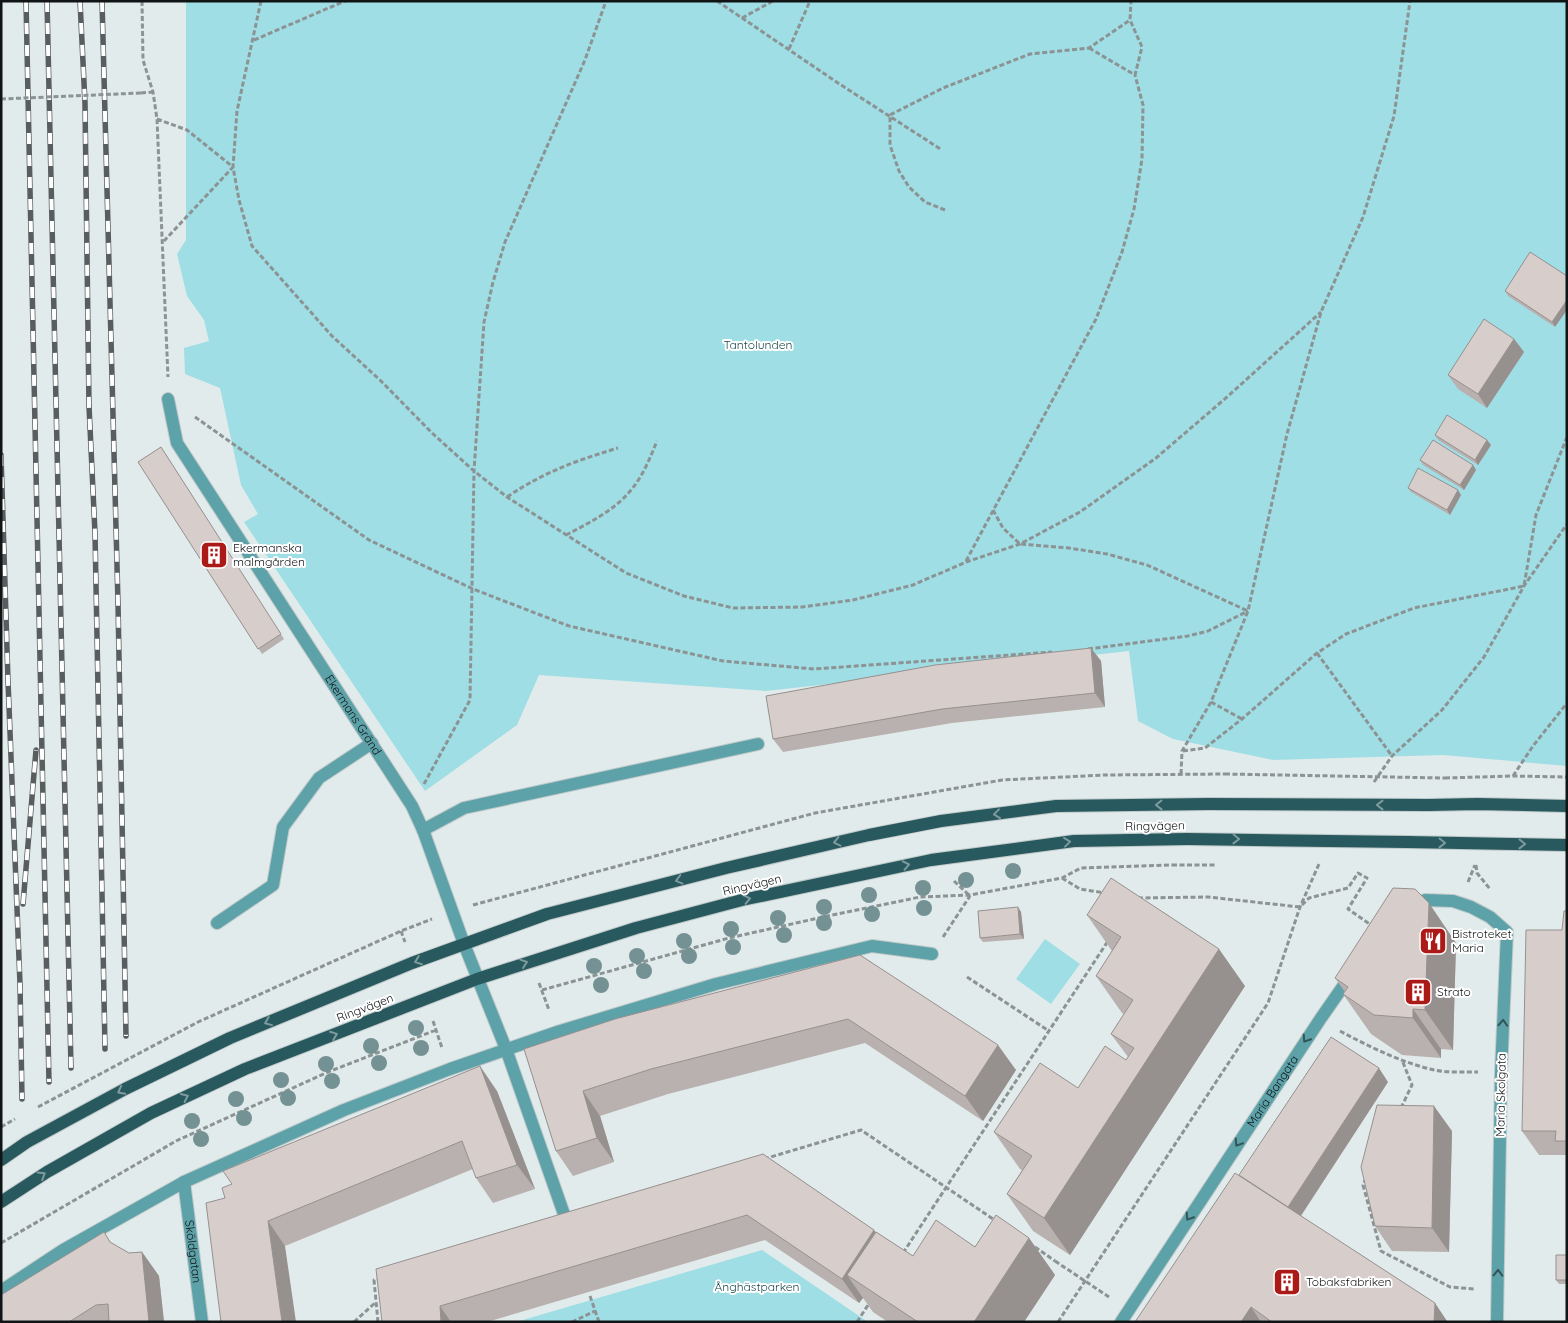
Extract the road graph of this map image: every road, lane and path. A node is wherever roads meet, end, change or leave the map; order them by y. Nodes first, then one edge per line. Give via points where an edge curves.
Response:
1 (142, 1) edge
2 (261, 1) edge
3 (345, 1) edge
4 (606, 1) edge
5 (717, 1) edge
6 (772, 1) edge
7 (810, 1) edge
8 (1130, 1) edge
9 (1410, 1) edge
10 (742, 18) junction
11 (1130, 20) junction
12 (254, 40) junction
13 (1089, 48) junction
14 (789, 49) junction
15 (1135, 75) junction
16 (153, 92) junction
17 (1, 99) edge
18 (890, 115) junction
19 (157, 119) junction
20 (942, 150) dead end
21 (233, 167) junction
22 (945, 210) dead end
23 (163, 241) junction
24 (1321, 312) junction
25 (168, 399) junction
26 (1567, 438) edge
27 (657, 441) dead end
28 (618, 448) dead end
29 (474, 471) junction
30 (507, 497) junction
31 (993, 510) junction
32 (1567, 524) edge
33 (566, 535) junction
34 (1020, 544) junction
35 (966, 562) junction
36 (1524, 586) junction
37 (473, 590) junction
38 (1248, 611) junction
39 (1084, 649) edge
40 (1056, 652) edge
41 (1317, 653) junction
42 (1211, 702) junction
43 (1567, 703) edge
44 (1242, 719) junction
45 (372, 743) junction
46 (758, 744) dead end
47 (1182, 751) junction
48 (1181, 774) dead end
49 (1225, 774) dead end
50 (1513, 776) junction
51 (1567, 776) edge
52 (412, 806) junction
53 (1567, 806) edge
54 (423, 830) junction
55 (1567, 845) edge
56 (1172, 865) dead end
57 (1062, 878) junction
58 (1108, 894) edge
59 (970, 895) junction
60 (1135, 898) edge
61 (1300, 907) junction
62 (217, 923) dead end
63 (1382, 933) joint
64 (1110, 938) edge
65 (464, 944) junction
66 (932, 954) joint
67 (1358, 965) edge
68 (967, 977) dead end
69 (537, 978) dead end
70 (478, 979) junction
71 (542, 990) junction
72 (550, 1013) dead end
73 (434, 1024) dead end
74 (436, 1030) junction
75 (1049, 1031) junction
76 (1340, 1031) edge
77 (443, 1049) dead end
78 (506, 1049) junction
79 (1402, 1060) junction
80 (1458, 1072) dead end
81 (1400, 1110) edge
82 (1, 1160) edge
83 (756, 1162) edge
84 (1367, 1176) edge
85 (184, 1182) junction
86 (946, 1187) junction
87 (1, 1202) edge
88 (565, 1217) edge
89 (1001, 1224) edge
90 (1, 1243) edge
91 (1032, 1245) edge
92 (900, 1257) edge
93 (383, 1277) edge
94 (1498, 1290) junction
95 (1, 1291) edge
96 (590, 1296) edge
97 (1109, 1297) dead end
98 (376, 1301) junction
99 (871, 1301) edge
100 (595, 1311) junction
101 (202, 1322) edge
102 (354, 1322) edge
103 (378, 1322) edge
104 (572, 1322) edge
105 (600, 1322) edge
106 (857, 1322) edge
107 (1058, 1322) edge
108 (1120, 1322) edge
109 (1497, 1322) edge

1 - 16 path via 143,60
2 - 12 path
3 - 12 path
4 - 29 path via 585,60 505,242 492,282 484,322
5 - 10 path
6 - 10 path
7 - 14 path
8 - 11 path
9 - 24 path via 1394,116 1363,217
10 - 14 path
11 - 13 path
11 - 15 path via 1142,46
12 - 21 path via 237,111
13 - 15 path
13 - 18 path via 1030,54 943,88
14 - 18 path
15 - 31 path via 1143,105 1142,159 1134,209 1122,252 1096,319
16 - 17 path, bridge
16 - 19 path
18 - 20 path
18 - 22 path via 890,146 899,171 909,187 925,202
19 - 21 path via 187,130
19 - 23 path
21 - 23 path
21 - 29 path via 252,246 332,336
23 - 25 path
24 - 34 path via 1156,458 1080,512
24 - 38 path via 1287,434
25 - 37 path via 369,540
25 - 45 street, Ekermans Gränd via 177,443
26 - 36 path via 1536,515
27 - 33 path via 631,490 610,509
28 - 30 path via 558,468 530,481
29 - 30 path
29 - 37 path
30 - 33 path
31 - 34 path via 1003,528
31 - 35 path
32 - 36 path
33 - 35 path via 626,573 684,596 733,608 802,607 853,600 913,585
34 - 35 path
34 - 38 path via 1107,554 1147,565
36 - 41 path via 1414,608 1346,634
36 - 41 path via 1484,658 1442,710 1392,756
37 - 40 path via 569,626 723,661 814,669
37 - 52 path via 470,700
38 - 39 path via 1208,631
38 - 42 path
41 - 44 path
42 - 44 path
42 - 47 path
43 - 50 path
44 - 47 path via 1204,748
45 - 52 street, Ekermans Gränd
45 - 62 street via 319,778 282,828 272,885
46 - 54 street via 464,808
47 - 48 path
49 - 50 path, bridge
50 - 51 path
52 - 54 street, Ekermans Gränd
53 -> 65 main road, Ringvägen, bridge via 1056,806 942,821 726,868 548,914
54 - 65 street, Ekermans Gränd
70 -> 55 main road, Ringvägen, bridge via 636,928 742,900 931,860 1074,841 1187,839
56 - 57 path via 1082,868
57 - 58 path via 1080,889
57 - 59 path
59 - 66 path
59 - 71 path via 920,897 823,917 729,938
60 - 61 path via 1208,897
61 - 63 path via 1310,898 1348,888 1358,873 1367,878 1348,909
61 - 107 path via 1268,1003
94 -> 63 street, Maria Skolgata via 1507,932 1490,917 1470,907 1453,901 1425,900 1403,909
64 - 75 path
65 - 70 street, Ekermans Gränd
65 -> 82 main road, Ringvägen via 230,1038 125,1089
66 - 78 street via 872,946 716,984
67 -> 108 street, Maria Bangata
68 - 75 path
69 - 71 path
70 - 78 street, Ekermans Gränd
87 -> 70 main road, Ringvägen via 151,1113 245,1069
71 - 72 path
73 - 74 path
74 - 77 path
74 - 90 path via 328,1072 176,1141
75 - 86 path
76 - 79 path
78 - 85 street via 344,1110
78 - 88 street, Ekermans Gränd
79 - 80 path via 1432,1070
79 - 81 path via 1412,1085
83 - 86 path via 861,1130
84 - 94 path via 1363,1185 1381,1251 1450,1287
85 - 95 street via 63,1250
85 - 101 street, Sköldgatan
86 - 89 path
86 - 92 path
91 - 97 path, bridge
93 - 98 path via 374,1280
94 - 109 street, Maria Skolgata
96 - 100 path
98 - 102 path
98 - 103 path
99 - 106 path
100 - 104 path
100 - 105 path

